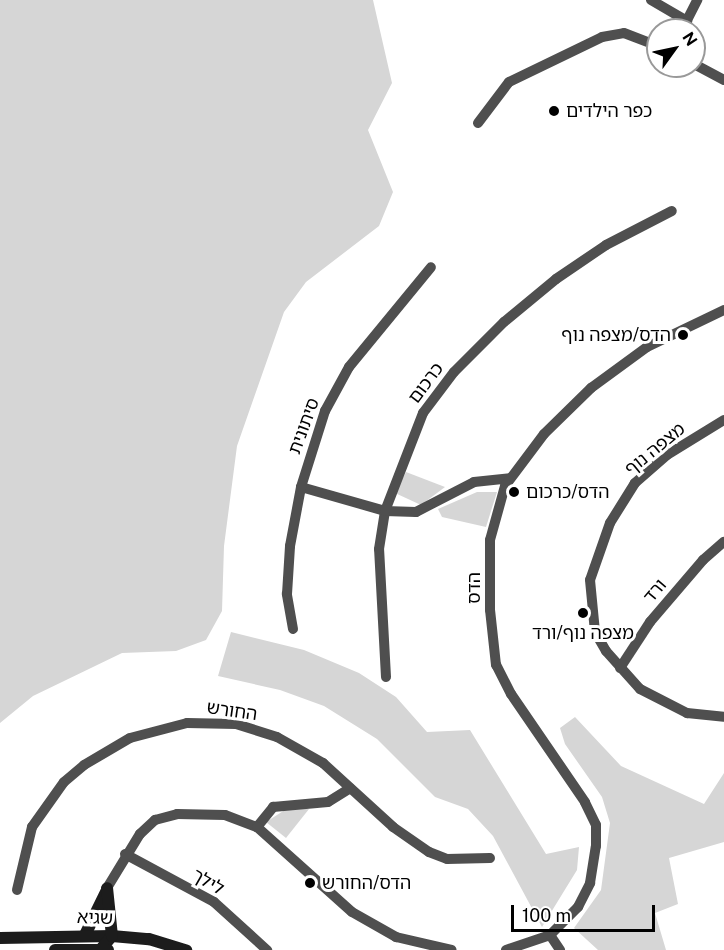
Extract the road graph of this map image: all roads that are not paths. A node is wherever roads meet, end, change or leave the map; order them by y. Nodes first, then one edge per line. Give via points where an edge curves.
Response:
1 (651, 0) edge
2 (697, 0) edge
3 (675, 18) edge
4 (688, 18) edge
5 (646, 41) edge
6 (706, 70) edge
7 (724, 80) edge
8 (478, 123) dead end
9 (672, 211) dead end
10 (431, 267) dead end
11 (724, 310) edge
12 (724, 420) edge
13 (510, 478) junction
14 (301, 487) junction
15 (385, 511) junction
16 (724, 542) edge
17 (293, 629) dead end
18 (620, 668) junction
19 (386, 677) dead end
20 (724, 717) edge
21 (350, 788) junction
22 (257, 827) junction
23 (125, 855) junction
24 (490, 858) dead end
25 (107, 888) junction
26 (17, 890) dead end
27 (550, 934) junction
28 (85, 935) junction
29 (112, 936) junction
30 (0, 938) edge
31 (101, 949) edge
32 (55, 950) edge
33 (108, 950) edge
34 (186, 950) edge
35 (267, 950) edge
36 (452, 950) edge
37 (506, 950) edge
38 (560, 950) edge

1 - 3 street
2 - 4 street
5 - 8 street via 624,33 602,37 509,82
6 - 7 street
9 - 15 street, כרכום via 606,245 556,279 504,322 454,372 423,413
10 - 14 street, סיתונית via 349,367 325,411
11 - 13 street, הדס via 647,347 591,388 544,434
12 - 18 street, מצפה נוף via 667,455 634,483 610,523 590,580 591,607 595,632
13 - 15 street via 474,482 416,512
13 - 27 street, הדס via 490,540 490,610 496,665 596,825 590,883 578,907
14 - 15 street
14 - 17 street, סיתונית via 290,546 287,594
15 - 19 street, כרכום via 378,588
16 - 18 street, ורד via 702,560 650,622
18 - 20 street, מצפה נוף via 640,690 664,705 709,718
21 - 22 street via 328,802 273,807
21 - 24 street, החורש via 393,827 429,852 447,860
21 - 26 street, החורש via 306,752 252,728 215,721 157,728 108,750 64,782 32,827
22 - 23 street via 225,814 177,814 155,820
22 - 36 street via 352,912 396,937
23 - 25 street
23 - 35 street, לילך via 214,902
25 - 28 street
25 - 29 street
27 - 37 street, הדס
27 - 38 street
28 - 29 street, שגיא
28 - 30 street, שגיא
29 - 31 street
29 - 34 street, שגיא via 149,939
31 - 32 street, שגיא
31 - 33 street, שגיא

